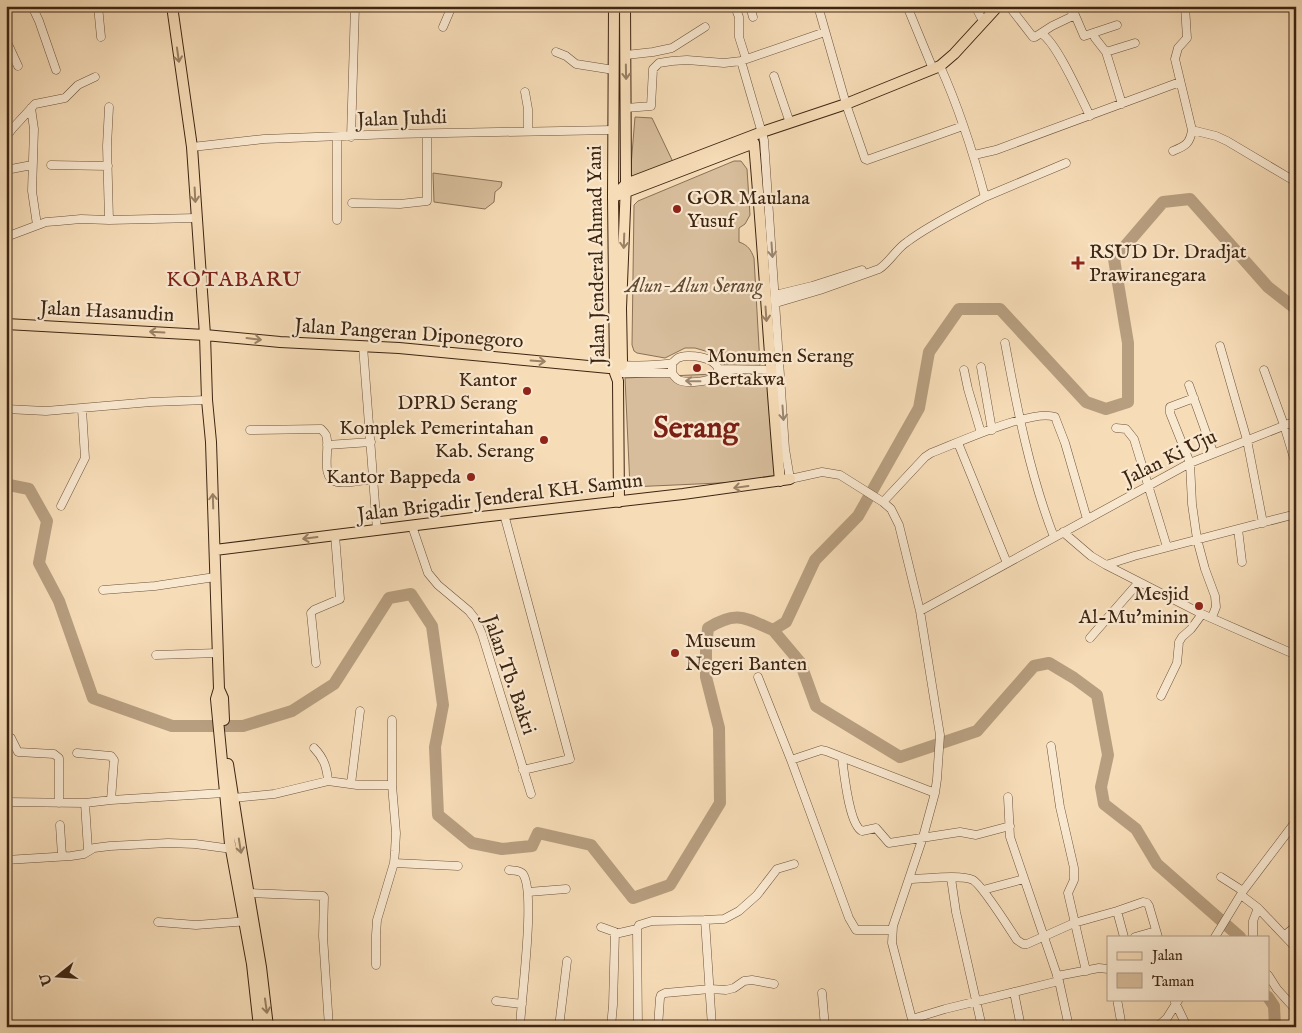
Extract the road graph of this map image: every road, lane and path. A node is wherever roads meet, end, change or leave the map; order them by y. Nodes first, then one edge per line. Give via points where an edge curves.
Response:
1 (32, 6) edge
2 (98, 6) edge
3 (172, 6) edge
4 (355, 6) edge
5 (452, 6) edge
6 (614, 6) edge
7 (625, 6) edge
8 (750, 6) edge
9 (818, 6) edge
10 (907, 6) edge
11 (975, 6) edge
12 (998, 6) edge
13 (1009, 6) edge
14 (1067, 6) edge
15 (1185, 6) edge
16 (738, 12) dead end
17 (1076, 15) junction
18 (753, 18) dead end
19 (983, 21) junction
20 (1117, 24) dead end
21 (443, 27) dead end
22 (705, 27) dead end
23 (825, 32) junction
24 (615, 33) junction
25 (626, 33) junction
26 (1094, 33) junction
27 (1042, 34) junction
28 (102, 37) dead end
29 (6, 40) edge
30 (1135, 43) dead end
31 (556, 52) dead end
32 (1106, 52) junction
33 (626, 55) junction
34 (744, 60) junction
35 (18, 66) dead end
36 (936, 67) junction
37 (56, 70) dead end
38 (614, 70) junction
39 (774, 76) dead end
40 (95, 77) dead end
41 (1180, 82) junction
42 (526, 92) dead end
43 (846, 104) junction
44 (1122, 104) junction
45 (109, 107) dead end
46 (31, 108) junction
47 (626, 108) junction
48 (1090, 116) junction
49 (790, 123) junction
50 (963, 126) junction
51 (613, 130) junction
52 (1192, 130) junction
53 (528, 131) junction
54 (762, 132) junction
55 (427, 134) junction
56 (351, 136) junction
57 (6, 137) edge
58 (337, 137) junction
59 (192, 147) junction
60 (1173, 152) dead end
61 (974, 155) junction
62 (702, 159) junction
63 (1066, 164) dead end
64 (32, 165) junction
65 (52, 165) dead end
66 (108, 166) junction
67 (6, 170) edge
68 (1296, 182) edge
69 (626, 188) junction
70 (763, 195) junction
71 (985, 196) junction
72 (613, 197) junction
73 (352, 203) dead end
74 (196, 218) junction
75 (109, 220) junction
76 (337, 220) dead end
77 (37, 225) junction
78 (6, 237) edge
79 (776, 299) junction
80 (6, 324) edge
81 (206, 335) junction
82 (1005, 343) dead end
83 (362, 346) junction
84 (1220, 346) dead end
85 (672, 363) junction
86 (981, 367) dead end
87 (964, 370) dead end
88 (1264, 370) dead end
89 (617, 371) junction
90 (716, 372) junction
91 (672, 374) junction
92 (775, 376) junction
93 (1190, 385) dead end
94 (1194, 398) junction
95 (207, 400) junction
96 (82, 408) junction
97 (6, 409) edge
98 (1020, 420) junction
99 (1296, 421) edge
100 (1284, 425) junction
101 (1116, 428) dead end
102 (250, 430) dead end
103 (992, 430) junction
104 (981, 434) junction
105 (1246, 440) junction
106 (371, 442) junction
107 (958, 443) junction
108 (327, 445) junction
109 (1213, 452) junction
110 (1190, 463) junction
111 (1296, 465) edge
112 (373, 479) junction
113 (785, 480) junction
114 (1148, 486) junction
115 (881, 500) junction
116 (619, 502) junction
117 (61, 506) dead end
118 (504, 514) junction
119 (1296, 514) edge
120 (1087, 519) junction
121 (1263, 523) junction
122 (412, 526) junction
123 (1238, 529) junction
124 (377, 530) junction
125 (1063, 532) junction
126 (335, 535) junction
127 (1054, 537) junction
128 (1197, 539) junction
129 (1167, 547) junction
130 (215, 550) junction
131 (1242, 562) dead end
132 (1007, 563) junction
133 (1106, 565) junction
134 (215, 577) junction
135 (1139, 582) junction
136 (104, 590) dead end
137 (920, 611) junction
138 (1202, 614) junction
139 (1212, 617) junction
140 (1090, 638) dead end
141 (218, 653) junction
142 (156, 655) dead end
143 (1296, 655) edge
144 (316, 663) dead end
145 (758, 677) dead end
146 (1161, 696) dead end
147 (360, 711) dead end
148 (392, 720) dead end
149 (6, 736) edge
150 (1051, 746) dead end
151 (314, 748) dead end
152 (77, 753) dead end
153 (842, 758) junction
154 (791, 760) junction
155 (523, 770) junction
156 (328, 782) junction
157 (352, 784) junction
158 (392, 786) junction
159 (935, 793) junction
160 (531, 794) dead end
161 (229, 795) junction
162 (1008, 797) dead end
163 (110, 800) junction
164 (6, 802) edge
165 (59, 802) junction
166 (85, 803) junction
167 (1296, 821) edge
168 (60, 825) dead end
169 (1010, 826) junction
170 (923, 837) junction
171 (232, 849) junction
172 (88, 850) junction
173 (62, 856) junction
174 (6, 860) edge
175 (394, 863) junction
176 (794, 864) dead end
177 (458, 866) dead end
178 (509, 870) dead end
179 (1220, 877) dead end
180 (951, 878) junction
181 (910, 879) junction
182 (1024, 879) junction
183 (566, 889) dead end
184 (983, 890) junction
185 (528, 892) junction
186 (249, 893) junction
187 (1242, 893) junction
188 (1258, 908) junction
189 (1117, 911) junction
190 (705, 920) junction
191 (249, 921) junction
192 (158, 922) dead end
193 (1074, 923) junction
194 (1296, 926) edge
195 (601, 927) dead end
196 (637, 929) junction
197 (892, 930) junction
198 (615, 934) junction
199 (1157, 934) edge
200 (1043, 936) junction
201 (1124, 936) edge
202 (1142, 936) edge
203 (1216, 936) edge
204 (1253, 936) edge
205 (1285, 936) junction
206 (1296, 948) edge
207 (567, 961) dead end
208 (376, 965) dead end
209 (1107, 969) edge
210 (1086, 971) junction
211 (1270, 977) edge
212 (1058, 978) junction
213 (774, 984) dead end
214 (710, 989) junction
215 (1014, 992) junction
216 (822, 993) dead end
217 (1117, 1000) edge
218 (496, 1001) dead end
219 (976, 1001) junction
220 (1177, 1001) edge
221 (522, 1004) junction
222 (1294, 1006) edge
223 (913, 1023) edge
224 (260, 1027) edge
225 (268, 1027) edge
226 (329, 1027) edge
227 (520, 1027) edge
228 (559, 1027) edge
229 (611, 1027) edge
230 (638, 1027) edge
231 (658, 1027) edge
232 (712, 1027) edge
233 (825, 1027) edge
234 (982, 1027) edge
235 (1021, 1027) edge
236 (1069, 1027) edge
237 (1122, 1027) edge
238 (1158, 1027) edge
239 (1187, 1027) edge

1 - 37 street
2 - 28 street
3 -> 59 main road
4 - 56 street
5 - 21 street
6 - 24 main road, Jalan Jenderal Ahmad Yani
7 - 25 main road, Jalan Jenderal Ahmad Yani
8 - 18 street
9 - 23 street
10 - 36 street
11 - 19 street
12 - 19 main road
13 - 27 street via 1033,37
14 - 17 street
15 - 41 street via 1187,38 1176,54
16 - 34 street
17 - 26 street via 1084,36
17 - 27 street
19 - 36 main road via 954,54
20 - 26 street
22 - 33 street via 672,48
23 - 34 street
23 - 43 street
24 - 25 main road
24 - 38 main road, Jalan Jenderal Ahmad Yani
25 - 33 main road, Jalan Jenderal Ahmad Yani
26 - 32 street
27 - 48 street via 1049,38 1069,72
29 - 35 street
30 - 32 street
31 - 38 street via 576,64
32 - 44 street
33 -> 47 main road, Jalan Jenderal Ahmad Yani
34 - 47 street via 659,63 653,69 651,106
34 - 54 street
36 - 43 main road
36 - 50 street via 953,95
38 - 51 main road, Jalan Jenderal Ahmad Yani
39 - 49 street
40 - 46 street via 78,85 65,98 37,103
41 - 44 street
41 - 52 street
42 - 53 street
43 - 49 main road
43 - 50 street via 866,160
44 - 48 street
45 - 66 street
46 - 57 street
46 - 64 street via 34,130
47 - 69 main road, Jalan Jenderal Ahmad Yani
48 - 61 street
49 - 54 main road
50 - 61 street
51 - 53 street, Jalan Juhdi
51 - 72 main road, Jalan Jenderal Ahmad Yani
52 - 60 street via 1188,142
52 - 68 street via 1227,141
53 - 55 street, Jalan Juhdi
54 - 62 main road
54 - 70 street
55 - 56 street, Jalan Juhdi
55 - 73 street via 427,201
56 - 58 street, Jalan Juhdi
58 - 59 street, Jalan Juhdi via 264,139
58 - 76 street
59 -> 74 main road
61 - 71 street
62 - 69 main road
62 - 70 main road via 754,143
63 - 71 street
64 - 67 street
64 - 77 street
65 - 66 street
66 - 75 street
69 - 72 main road
69 -> 89 main road, Jalan Jenderal Ahmad Yani
70 -> 79 street
70 -> 92 main road
71 - 79 street via 905,243 879,269 867,269
72 - 89 main road, Jalan Jenderal Ahmad Yani
74 - 75 street
74 - 81 main road
75 - 77 street via 81,219
77 - 78 street
79 - 92 street
81 -> 80 main road, Jalan Hasanudin
81 -> 83 main road, Jalan Pangeran Diponegoro
81 - 95 main road
82 - 98 street
83 -> 89 main road, Jalan Pangeran Diponegoro
83 - 106 street
84 - 105 street
85 - 89 street
85 - 90 street via 681,357 704,358 711,360
85 - 91 street
86 - 103 street
87 - 104 street
88 - 100 street
89 - 91 street
89 - 116 main road, Jalan Jenderal Ahmad Yani
90 -> 91 street via 707,381 681,381
90 - 92 street
92 -> 113 main road
93 - 94 street
94 - 109 street
94 - 110 street via 1170,407
95 - 96 street
130 -> 95 main road
96 - 97 street via 46,411
96 - 117 street via 85,458
98 - 103 street
98 - 120 street via 1048,415 1055,417
98 - 127 street via 1035,483
99 - 100 street, Jalan Ki Uju
100 - 105 street, Jalan Ki Uju
100 - 111 street
101 - 114 street via 1126,429 1134,439
102 - 108 street via 321,429 327,436
103 - 104 street
104 - 107 street
105 - 109 street, Jalan Ki Uju
105 - 121 street
106 - 108 street
106 - 112 street
107 - 115 street via 925,456
107 - 132 street
108 - 112 street via 327,468 332,480
109 - 110 street, Jalan Ki Uju
110 - 114 street, Jalan Ki Uju
110 - 128 street
112 - 124 street
113 - 115 street via 822,472 840,475
113 -> 116 main road, Jalan Brigadir Jenderal KH. Samun
114 - 120 street, Jalan Ki Uju
114 - 129 street
115 - 137 street via 899,525
116 - 118 main road, Jalan Brigadir Jenderal KH. Samun
118 - 122 main road, Jalan Brigadir Jenderal KH. Samun
118 - 155 street via 570,758
119 - 121 street
120 - 125 street, Jalan Ki Uju
121 - 123 street
122 - 124 main road, Jalan Brigadir Jenderal KH. Samun
122 - 155 street, Jalan Tb. Bakri via 428,573 476,620
123 - 128 street
123 - 131 street
124 - 126 main road, Jalan Brigadir Jenderal KH. Samun
125 - 127 street, Jalan Ki Uju
125 - 133 street
126 -> 130 main road, Jalan Brigadir Jenderal KH. Samun
126 - 144 street via 340,599 312,613
127 - 132 street, Jalan Ki Uju
128 - 129 street
128 - 139 street via 1215,596
129 - 133 street
130 - 134 main road
132 - 137 street, Jalan Ki Uju
133 - 135 street
134 - 136 street
134 - 141 main road
135 - 138 street
135 - 140 street
137 - 159 street via 940,735
138 - 139 street
138 - 146 street via 1179,642 1177,662
139 - 143 street
141 - 142 street
141 - 161 main road via 219,689 216,698 220,706
145 - 154 street
147 - 157 street
148 - 158 street
149 - 165 street via 11,738 18,752 54,754 59,758
150 - 193 street via 1074,868 1074,880 1068,893
151 - 156 street via 327,768
152 - 163 street via 111,756 114,760
153 - 154 street via 821,750
153 - 159 street
153 - 170 street via 858,830 876,828 889,843
154 - 197 street via 853,925 862,931
155 - 160 street, Jalan Tb. Bakri
156 - 157 street
156 - 161 street via 274,794
157 - 158 street
158 - 175 street via 396,834
159 - 170 street
161 - 163 street
161 - 171 main road
161 -> 186 main road
162 - 169 street
163 - 166 street
164 - 165 street
165 - 166 street
166 - 172 street
167 - 187 street
168 - 173 street
169 - 170 street via 976,835 960,832
169 - 182 street via 1010,837
170 - 181 street
171 - 172 street via 168,843
171 - 191 main road
172 - 173 street via 78,856
173 - 174 street
175 - 177 street
175 - 208 street via 377,920
176 - 190 street via 777,869 757,895 739,911 724,919
178 - 185 street via 523,874
179 - 187 street
180 - 181 street
180 - 184 street via 973,880
180 - 219 street
181 - 197 street
182 - 184 street
182 - 200 street
183 - 185 street
184 - 200 street via 1020,943 1027,944
185 - 221 street
186 - 191 main road
186 - 226 street via 324,897
187 - 188 street
187 - 203 street
188 - 204 street via 1253,921
188 - 205 street
189 - 193 street
189 - 199 street via 1147,902
189 - 201 street
190 - 196 street via 652,921 639,925
190 - 214 street
191 - 192 street via 196,925
191 - 224 main road
191 -> 225 main road via 261,967
193 - 200 street
193 - 210 street
194 - 205 street
195 - 198 street
196 - 198 street
196 - 230 street
197 - 223 street via 892,943
198 - 229 street
199 - 202 street
200 - 212 street
205 - 206 street
207 - 228 street
209 - 210 street
210 - 212 street
211 - 222 street
212 - 215 street
212 - 236 street
213 - 214 street via 752,980 726,990
214 - 231 street via 661,995
214 - 232 street
215 - 219 street
215 - 235 street
216 - 233 street
217 - 237 street
218 - 221 street
219 - 223 street
219 - 234 street
220 - 238 street via 1168,1018
220 - 239 street
221 - 227 street

